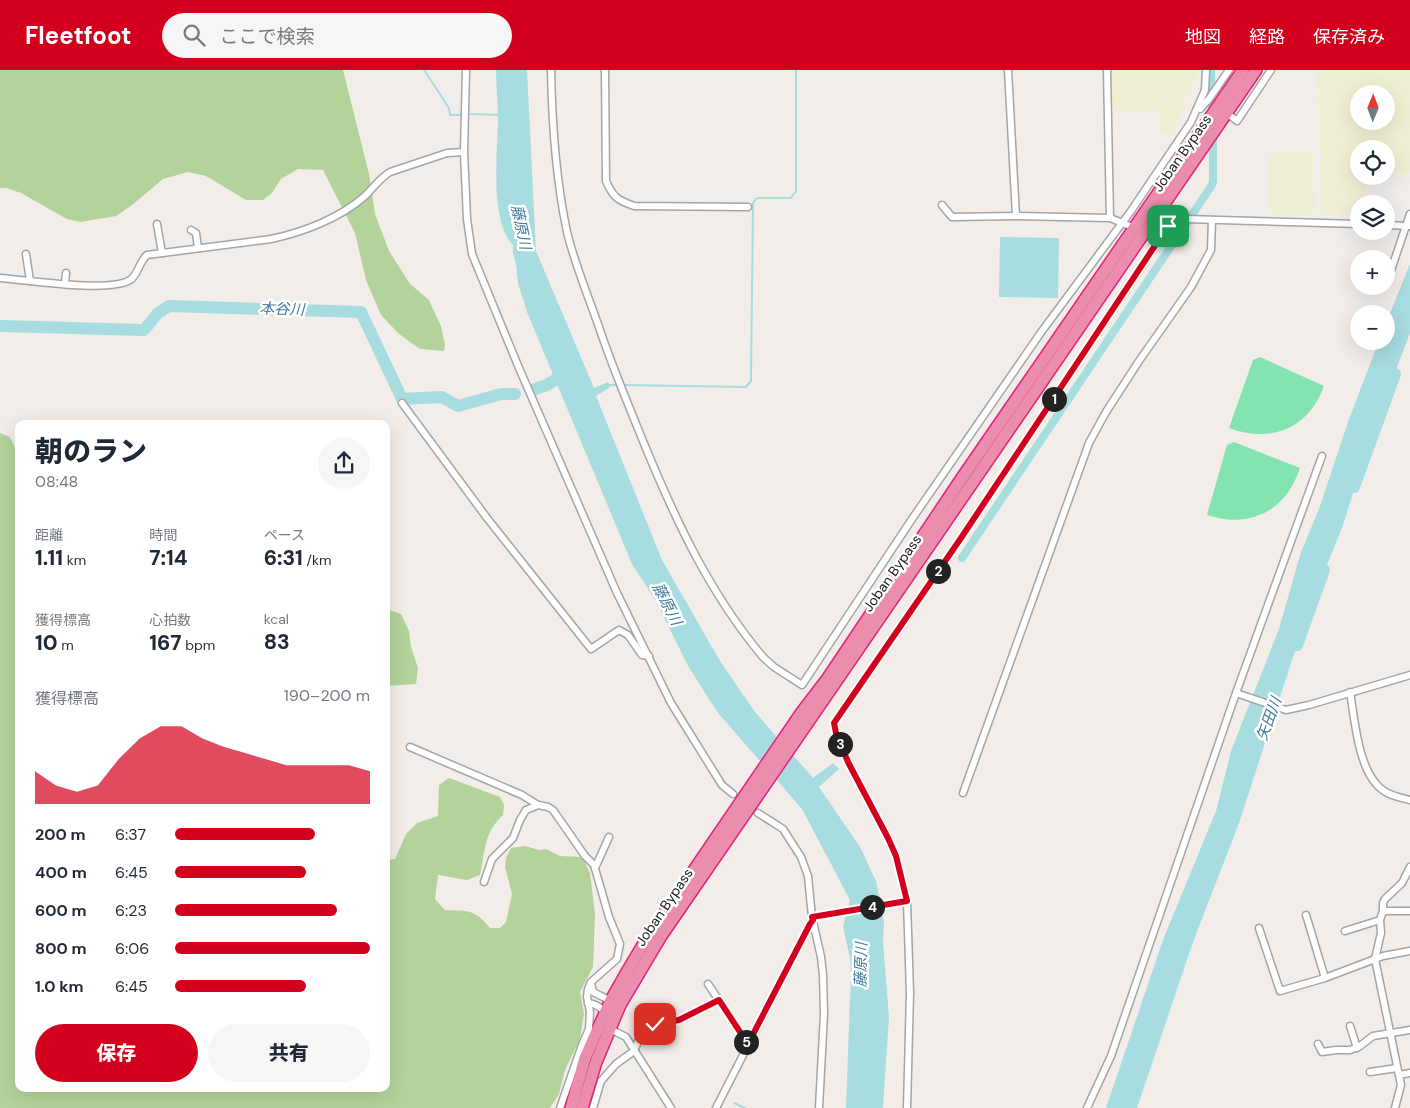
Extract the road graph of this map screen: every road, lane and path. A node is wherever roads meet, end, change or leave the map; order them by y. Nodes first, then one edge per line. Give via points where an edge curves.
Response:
1 (466, 70) edge
2 (551, 70) edge
3 (605, 70) edge
4 (1008, 70) edge
5 (1107, 70) edge
6 (1206, 70) edge
7 (1229, 70) edge
8 (1243, 70) edge
9 (1256, 70) edge
10 (1271, 70) edge
11 (1196, 112) junction
12 (1228, 114) junction
13 (1213, 125) junction
14 (464, 152) junction
15 (942, 205) dead end
16 (748, 207) dead end
17 (1410, 214) edge
18 (1156, 215) junction
19 (1016, 216) junction
20 (1110, 218) junction
21 (1212, 220) junction
22 (1169, 222) junction
23 (1122, 223) junction
24 (158, 224) dead end
25 (1350, 224) edge
26 (1407, 226) edge
27 (1135, 228) junction
28 (191, 230) dead end
29 (198, 248) junction
30 (162, 252) junction
31 (26, 254) dead end
32 (1395, 260) edge
33 (66, 273) dead end
34 (0, 278) edge
35 (30, 281) junction
36 (66, 284) junction
37 (402, 403) dead end
38 (1322, 456) dead end
39 (648, 656) junction
40 (1410, 675) edge
41 (1350, 692) junction
42 (1237, 694) junction
43 (806, 716) junction
44 (410, 747) dead end
45 (963, 793) dead end
46 (732, 794) dead end
47 (1410, 800) edge
48 (752, 804) junction
49 (538, 805) junction
50 (608, 837) dead end
51 (1410, 867) edge
52 (595, 868) junction
53 (1407, 880) edge
54 (484, 882) dead end
55 (907, 901) junction
56 (1383, 911) junction
57 (1410, 911) edge
58 (1306, 914) dead end
59 (813, 918) junction
60 (1380, 920) junction
61 (1259, 928) dead end
62 (1345, 931) dead end
63 (1410, 952) edge
64 (1374, 959) junction
65 (1326, 978) junction
66 (591, 982) junction
67 (708, 984) dead end
68 (719, 1000) junction
69 (611, 1001) junction
70 (588, 1003) junction
71 (605, 1015) junction
72 (1350, 1026) dead end
73 (610, 1029) junction
74 (1410, 1030) edge
75 (1389, 1033) junction
76 (748, 1044) junction
77 (1318, 1044) dead end
78 (1357, 1048) junction
79 (634, 1051) junction
80 (1397, 1068) junction
81 (1370, 1072) dead end
82 (1410, 1072) edge
83 (1399, 1075) junction
84 (560, 1108) edge
85 (571, 1108) edge
86 (582, 1108) edge
87 (593, 1108) edge
88 (671, 1108) edge
89 (716, 1108) edge
90 (819, 1108) edge
91 (906, 1108) edge
92 (1087, 1108) edge
93 (1395, 1108) edge

1 - 14 street
2 - 23 street via 554,136 568,233 608,353 661,486 713,587 763,657 802,684 1025,355
3 - 16 street via 606,181 611,193 620,201 634,206
4 - 19 street
5 - 20 street
6 - 11 street via 1205,90
7 - 11 street via 1210,99
8 - 13 highway, Joban Bypass via 1216,111
9 - 12 highway, Joban Bypass
10 - 12 street via 1237,121
11 - 23 street
12 - 13 highway, Joban Bypass
13 - 18 highway, Joban Bypass via 1210,139
13 - 27 highway, Joban Bypass
14 - 29 street via 447,153 384,175 364,197 334,218 271,239
14 - 39 street via 472,254 519,368
15 - 19 street via 952,217
17 - 26 street
18 - 22 street
18 - 43 highway, Joban Bypass
19 - 20 street
20 - 23 street
21 - 22 street
21 - 25 street
21 - 45 street via 1211,250 1203,265 1089,443
22 - 55 street via 1068,379 834,723 848,762 896,856
23 - 27 street
24 - 30 street
26 - 32 street
27 - 43 highway, Joban Bypass via 828,678
28 - 29 street via 196,233
29 - 30 street
30 - 36 street via 143,258 134,278 128,281 105,285
31 - 35 street
33 - 36 street
34 - 35 street
35 - 36 street
37 - 39 street via 487,518 591,649 619,630 628,635 642,655
38 - 42 street
39 - 46 street via 672,703 722,785
40 - 41 street
41 - 42 street via 1286,710
41 - 47 street via 1365,766 1372,779 1383,791
42 - 92 street via 1111,1056
43 - 48 highway, Joban Bypass
44 - 49 street via 522,795
48 - 59 street via 783,829 801,856 810,884
48 - 69 highway, Joban Bypass via 643,945
48 - 73 highway, Joban Bypass via 661,936 620,1005
49 - 52 street via 553,810
49 - 54 street via 523,813 513,838 492,860
50 - 52 street
51 - 53 street
52 - 66 street via 620,944 617,959
53 - 56 street via 1385,899
55 - 59 street
55 - 91 street via 910,993
56 - 57 street
56 - 60 street
58 - 65 street
59 - 76 street
59 - 90 street via 823,974
60 - 62 street
60 - 64 street via 1381,933
61 - 65 street via 1280,990
63 - 64 street
64 - 65 street
64 - 75 street
66 - 69 street via 593,992
66 - 70 street
67 - 68 street
68 - 76 street
68 - 79 street via 679,1020 646,1027
69 - 71 highway, Joban Bypass
70 - 71 street via 596,1004
70 - 84 street via 589,1029
71 - 85 highway, Joban Bypass via 585,1058
72 - 78 street
73 - 79 street via 626,1037
73 - 86 highway, Joban Bypass
74 - 75 street
75 - 78 street via 1373,1036
75 - 80 street
76 - 89 street
77 - 78 street via 1322,1052
79 - 87 street via 601,1081
79 - 88 street
80 - 81 street
80 - 83 street
82 - 83 street
83 - 93 street via 1401,1086

